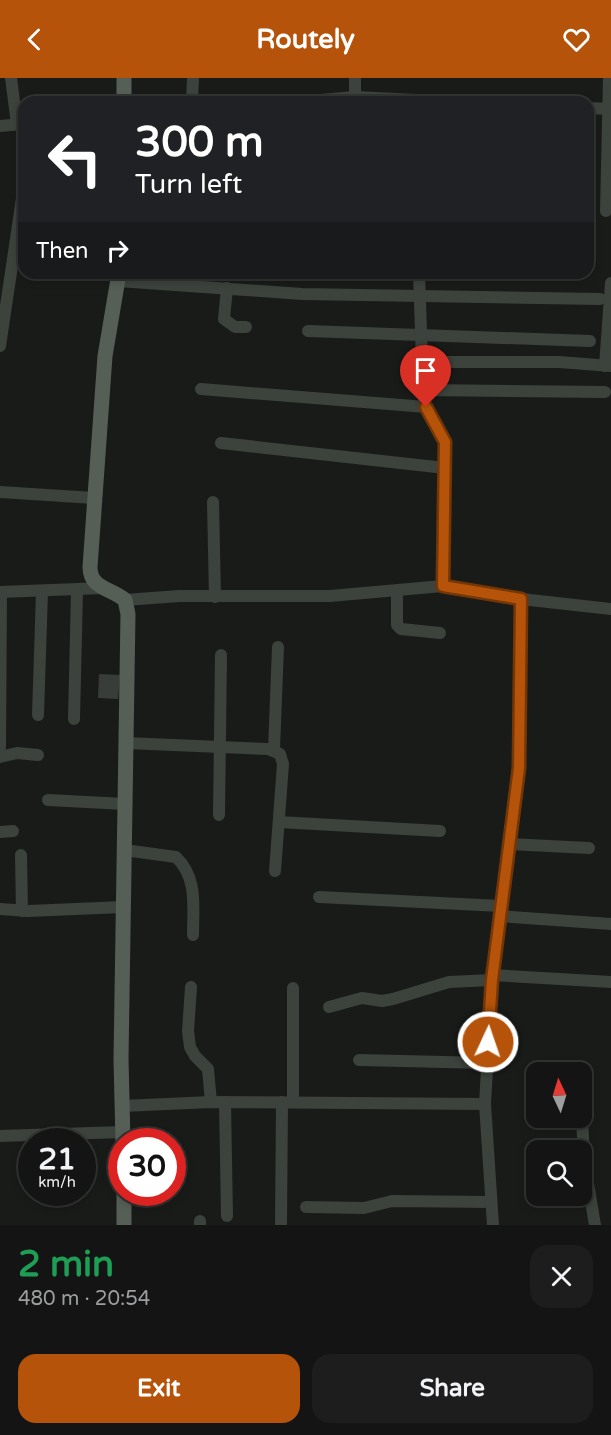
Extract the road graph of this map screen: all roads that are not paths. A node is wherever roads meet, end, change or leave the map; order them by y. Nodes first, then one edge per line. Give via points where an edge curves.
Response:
1 (11, 78) edge
2 (124, 78) edge
3 (193, 78) edge
4 (355, 78) edge
5 (609, 78) edge
6 (124, 96) edge
7 (192, 96) edge
8 (362, 96) edge
9 (594, 108) edge
10 (610, 109) edge
11 (18, 110) edge
12 (18, 124) edge
13 (0, 126) edge
14 (606, 211) dead end
15 (18, 225) edge
16 (118, 279) edge
17 (138, 279) edge
18 (420, 279) edge
19 (611, 283) edge
20 (227, 288) junction
21 (421, 295) junction
22 (600, 299) dead end
23 (246, 327) dead end
24 (308, 331) dead end
25 (423, 336) junction
26 (590, 341) dead end
27 (0, 346) edge
28 (448, 362) dead end
29 (608, 366) edge
30 (201, 389) dead end
31 (423, 390) junction
32 (605, 392) dead end
33 (426, 407) junction
34 (221, 443) dead end
35 (445, 468) junction
36 (0, 492) edge
37 (94, 498) junction
38 (213, 502) dead end
39 (443, 586) junction
40 (103, 588) junction
41 (78, 591) junction
42 (398, 591) junction
43 (1, 592) edge
44 (42, 592) junction
45 (215, 597) junction
46 (521, 599) junction
47 (125, 600) junction
48 (611, 609) edge
49 (440, 633) dead end
50 (278, 647) dead end
51 (221, 655) dead end
52 (38, 715) dead end
53 (74, 719) dead end
54 (126, 743) junction
55 (220, 746) junction
56 (0, 747) edge
57 (274, 750) junction
58 (38, 755) dead end
59 (0, 757) edge
60 (48, 800) dead end
61 (125, 804) junction
62 (219, 815) dead end
63 (279, 822) junction
64 (13, 831) dead end
65 (440, 831) dead end
66 (0, 832) edge
67 (509, 844) junction
68 (589, 848) dead end
69 (124, 850) junction
70 (21, 855) dead end
71 (275, 871) dead end
72 (319, 897) dead end
73 (123, 907) junction
74 (0, 909) edge
75 (22, 910) junction
76 (500, 911) junction
77 (611, 924) edge
78 (193, 935) dead end
79 (492, 977) junction
80 (611, 982) edge
81 (191, 987) dead end
82 (292, 988) dead end
83 (329, 1007) dead end
84 (359, 1060) dead end
85 (487, 1063) junction
86 (211, 1102) junction
87 (225, 1102) junction
88 (288, 1102) junction
89 (485, 1104) junction
90 (122, 1106) junction
91 (122, 1128) edge
92 (583, 1128) edge
93 (0, 1136) edge
94 (108, 1137) edge
95 (490, 1202) junction
96 (124, 1206) edge
97 (306, 1207) dead end
98 (227, 1216) dead end
99 (124, 1225) edge
100 (281, 1225) edge
101 (493, 1225) edge
102 (595, 1225) edge

1 - 11 street
2 - 6 main road
3 - 7 street
4 - 8 street
5 - 10 street
9 - 10 street
10 - 14 street
12 - 13 street
15 - 27 street
16 - 37 main road via 105,356
17 - 20 street
18 - 21 street
19 - 29 street
20 - 21 street via 302,294
20 - 23 street via 224,319 235,327
21 - 22 street
21 - 25 street
24 - 25 street
25 - 26 street
25 - 31 street
28 - 29 street
30 - 33 street
31 - 32 street
31 - 33 street
33 - 35 street via 445,442
34 - 35 street
35 - 39 street
36 - 37 street
37 - 40 main road via 90,574
38 - 45 street
39 - 42 street
39 - 46 street
40 - 41 street
40 - 47 main road
41 - 44 street
41 - 53 street
42 - 45 street
42 - 49 street via 401,629
43 - 44 street
43 - 56 street
44 - 52 street
45 - 47 street
46 - 48 street
46 - 67 street via 519,768
47 - 54 main road
50 - 57 street
51 - 55 street
54 - 55 street
54 - 61 main road
55 - 57 street
55 - 62 street
57 - 63 street via 283,764
58 - 59 street via 17,753
60 - 61 street
61 - 69 main road
63 - 65 street
63 - 71 street
64 - 66 street
67 - 68 street
67 - 76 street
69 - 73 main road
69 - 78 street via 176,857 181,862 193,886
70 - 75 street
72 - 76 street
73 - 75 street
73 - 90 main road
74 - 75 street
76 - 77 street
76 - 79 street
79 - 80 street
79 - 83 street via 449,982 393,999 362,998
79 - 85 street
81 - 86 street via 190,1047 208,1069
82 - 88 street
84 - 85 street
85 - 89 street
86 - 87 street
86 - 90 street
87 - 88 street
87 - 98 street
88 - 89 street
88 - 100 street
89 - 95 street
90 - 91 main road
92 - 102 street
93 - 94 street
95 - 97 street via 392,1201 364,1208
95 - 101 street
96 - 99 main road

